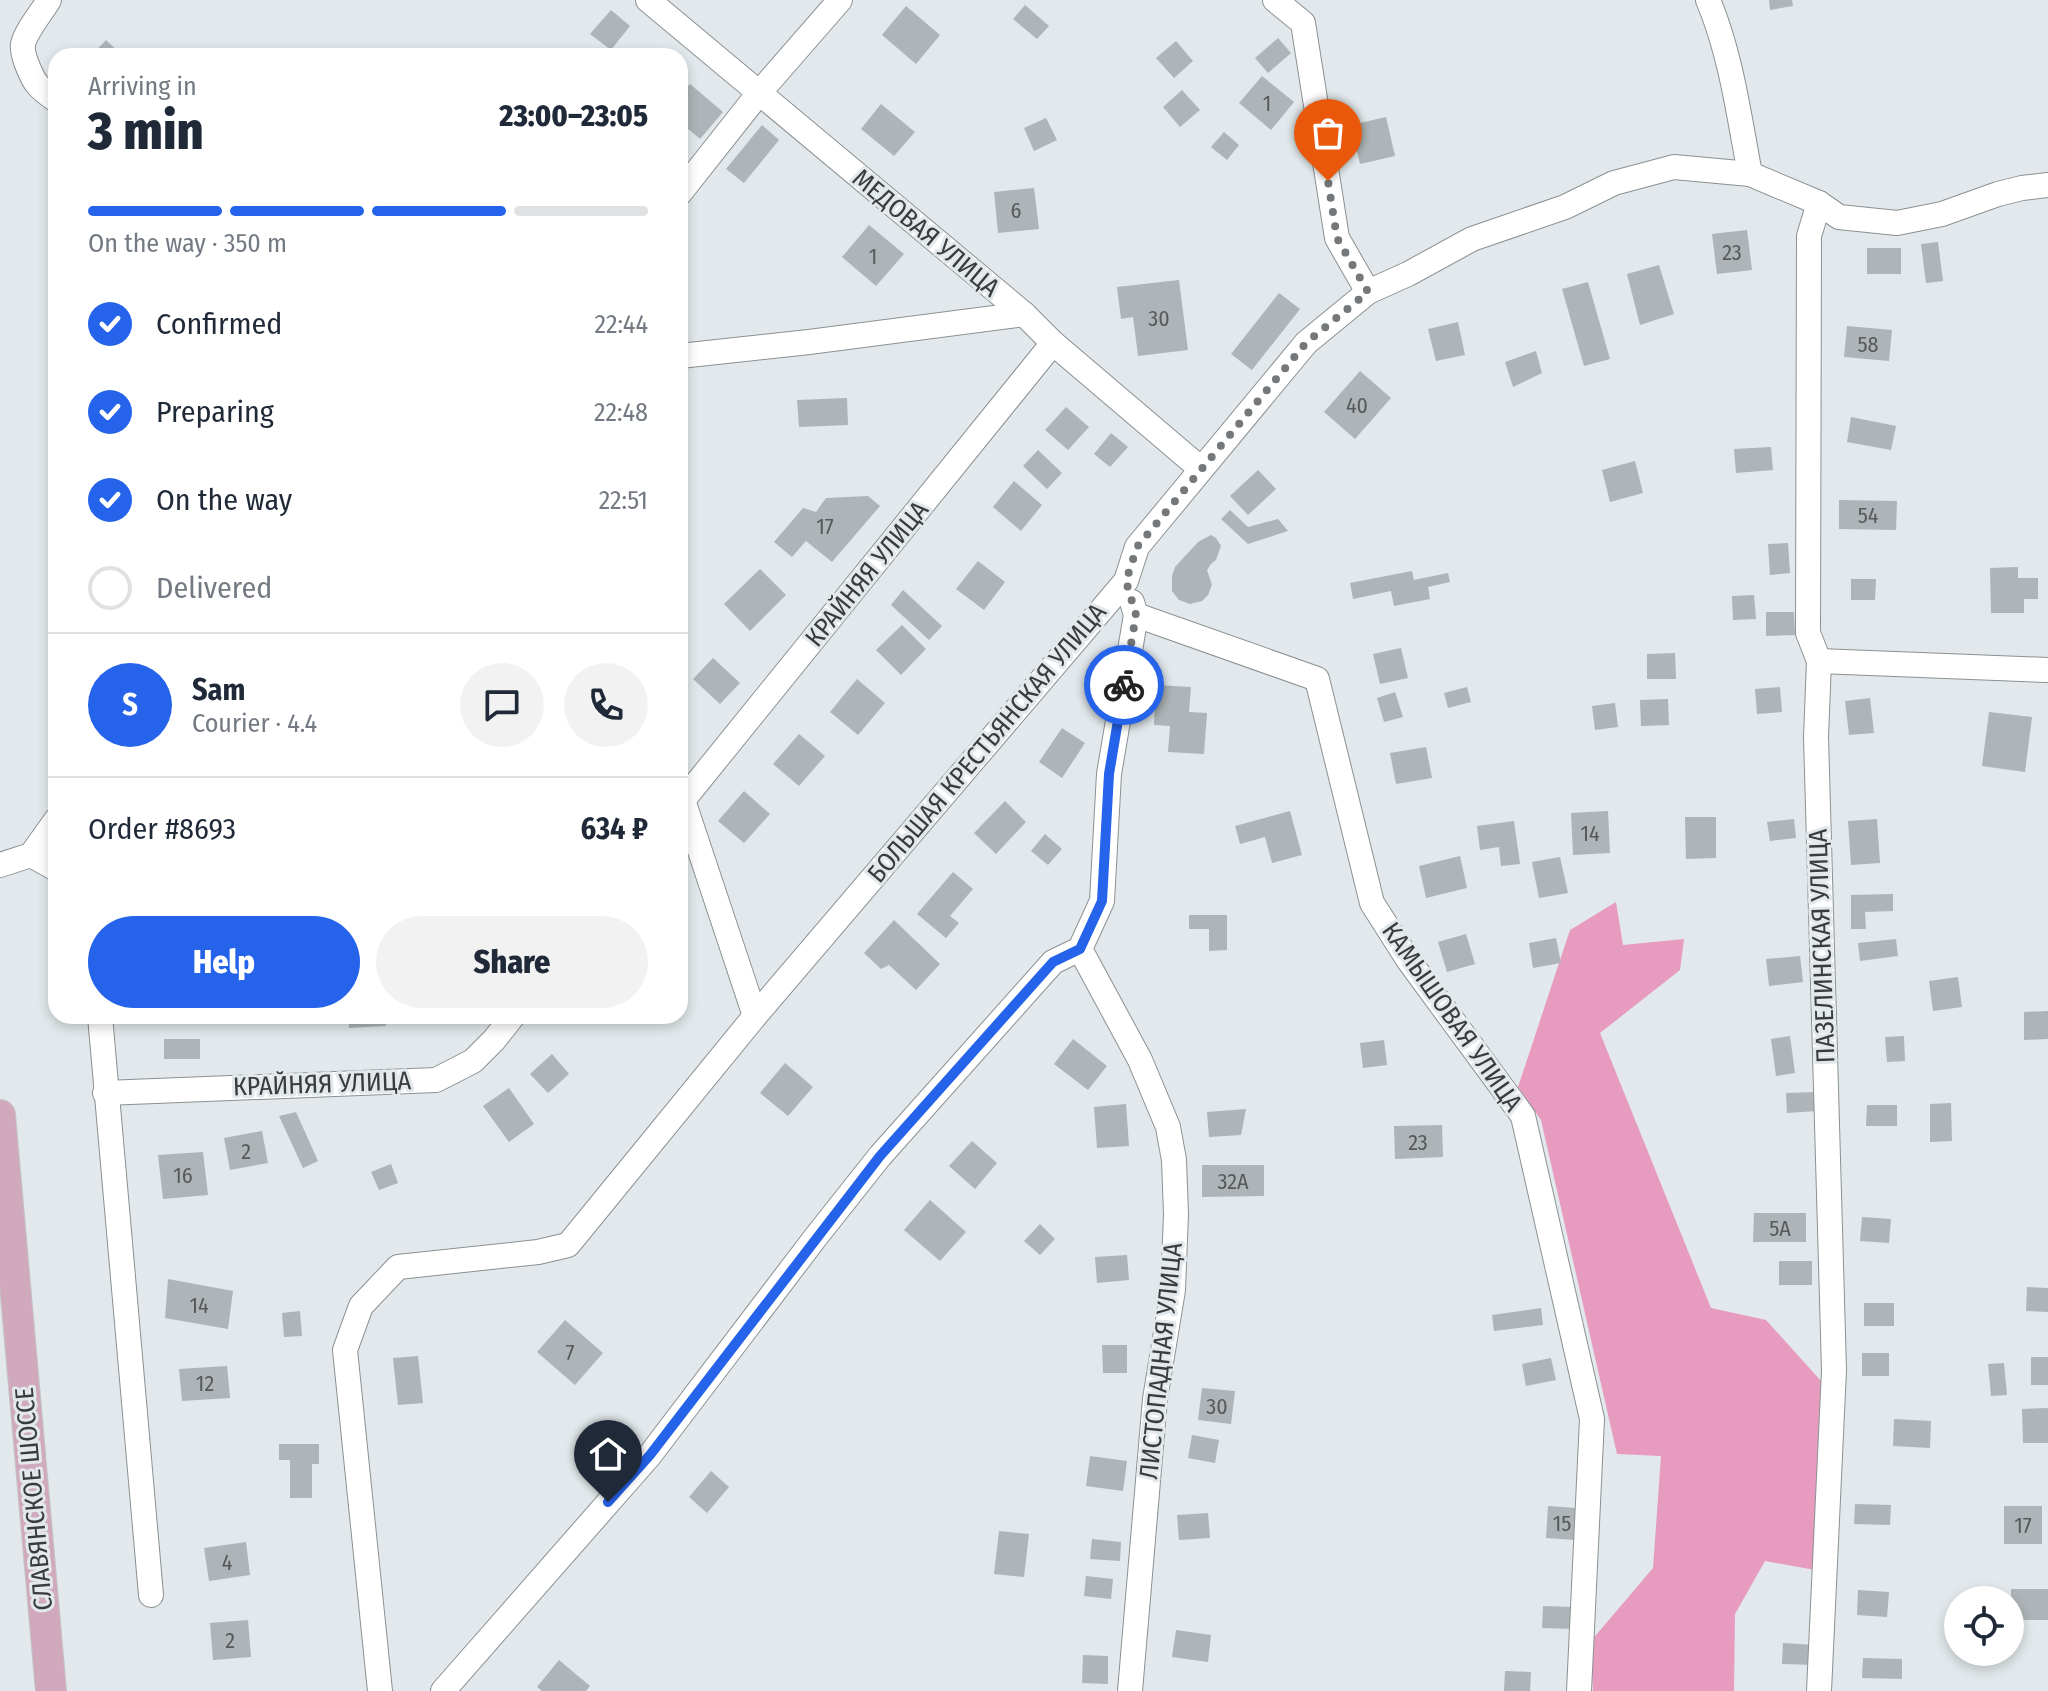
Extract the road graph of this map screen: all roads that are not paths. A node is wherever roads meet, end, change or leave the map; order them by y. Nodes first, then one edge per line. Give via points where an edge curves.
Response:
1 (49, 0) edge
2 (648, 0) edge
3 (840, 0) edge
4 (1275, 0) edge
5 (1708, 0) edge
6 (759, 93) junction
7 (48, 94) edge
8 (1750, 174) junction
9 (688, 183) edge
10 (2048, 185) edge
11 (1819, 203) junction
12 (1368, 292) junction
13 (1024, 314) junction
14 (1053, 343) junction
15 (688, 355) edge
16 (1201, 469) junction
17 (1126, 581) junction
18 (1136, 615) junction
19 (1819, 661) junction
20 (2048, 670) edge
21 (688, 789) edge
22 (688, 819) edge
23 (48, 831) edge
24 (31, 855) junction
25 (0, 865) edge
26 (48, 865) edge
27 (1080, 949) junction
28 (755, 1016) junction
29 (101, 1024) edge
30 (507, 1024) edge
31 (105, 1093) junction
32 (0, 1115) edge
33 (151, 1595) dead end
34 (51, 1691) edge
35 (380, 1691) edge
36 (443, 1691) edge
37 (1130, 1691) edge
38 (1579, 1691) edge
39 (1819, 1691) edge

1 - 7 street via 24,42 23,55 29,74
2 - 6 street, МЕДОВАЯ УЛИЦА
3 - 6 street
4 - 12 street via 1303,23 1337,238
5 - 8 street via 1719,24
6 - 9 street
6 - 13 street, МЕДОВАЯ УЛИЦА
8 - 11 street, БОЛЬШАЯ КРЕСТЬЯНСКАЯ УЛИЦА
8 - 12 street, БОЛЬШАЯ КРЕСТЬЯНСКАЯ УЛИЦА via 1674,167 1614,183 1565,207 1472,239
10 - 11 street, БОЛЬШАЯ КРЕСТЬЯНСКАЯ УЛИЦА via 1897,223 1839,217
11 - 19 street, ПАЗЕЛИНСКАЯ УЛИЦА via 1809,236 1808,633
12 - 16 street, БОЛЬШАЯ КРЕСТЬЯНСКАЯ УЛИЦА via 1306,343
13 - 14 street, МЕДОВАЯ УЛИЦА
13 - 15 street
14 - 16 street, МЕДОВАЯ УЛИЦА
14 - 21 street, КРАЙНЯЯ УЛИЦА
16 - 17 street, БОЛЬШАЯ КРЕСТЬЯНСКАЯ УЛИЦА via 1137,547
17 - 18 street
17 - 28 street, БОЛЬШАЯ КРЕСТЬЯНСКАЯ УЛИЦА
18 - 27 street via 1109,774 1102,901
18 - 38 street, КАМЫШОВАЯ УЛИЦА via 1317,679 1372,903 1523,1116 1592,1419
19 - 20 street
19 - 39 street, ПАЗЕЛИНСКАЯ УЛИЦА via 1816,737 1834,1370
22 - 28 street
23 - 24 street
24 - 25 street
24 - 26 street
27 - 36 street via 1053,962 880,1156 650,1455
27 - 37 street, ЛИСТОПАДНАЯ УЛИЦА via 1140,1060 1168,1127 1174,1160 1173,1290 1155,1399
28 - 35 street, БОЛЬШАЯ КРЕСТЬЯНСКАЯ УЛИЦА via 568,1245 398,1267 361,1306 345,1350
29 - 31 street
30 - 31 street, КРАЙНЯЯ УЛИЦА via 473,1061 436,1080
31 - 33 street
32 - 34 main road, СЛАВЯНСКОЕ ШОССЕ

